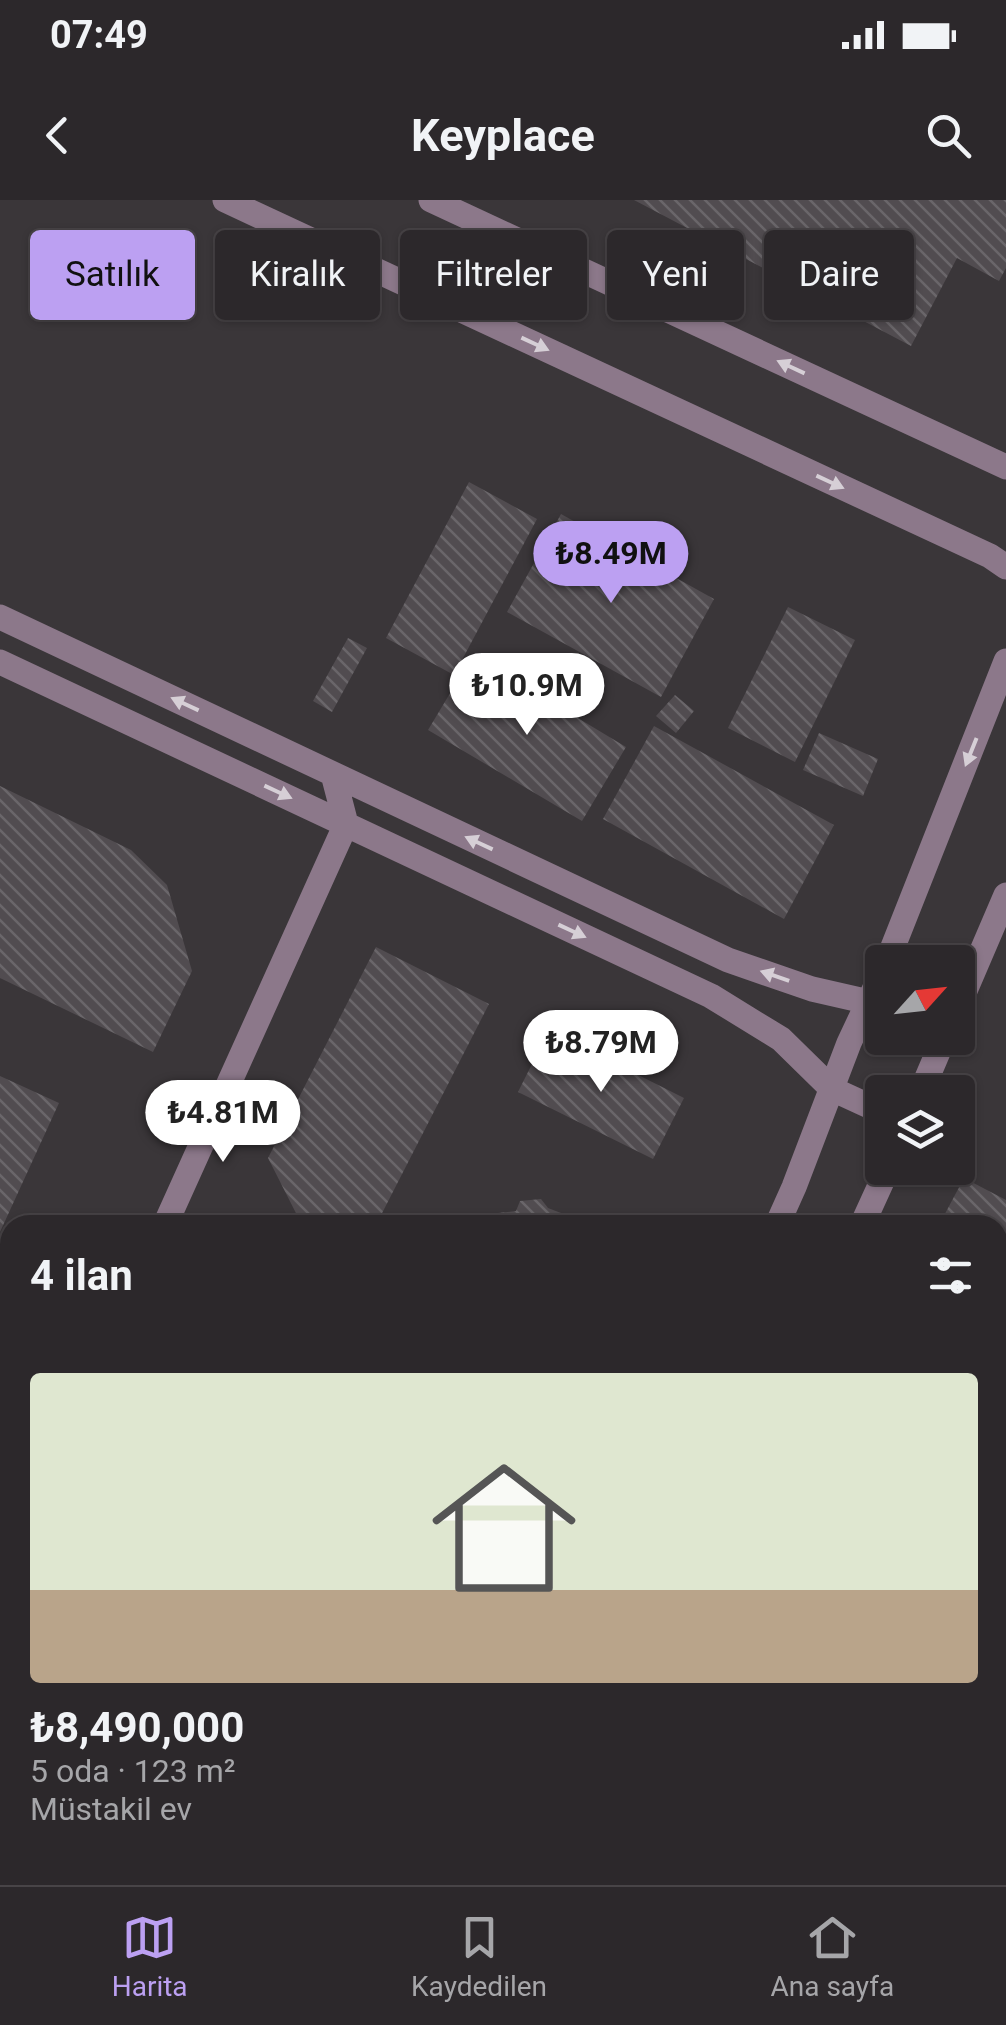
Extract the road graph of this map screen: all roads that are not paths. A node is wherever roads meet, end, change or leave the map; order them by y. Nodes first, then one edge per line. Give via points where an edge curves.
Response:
1 (225, 200) edge
2 (431, 200) edge
3 (1006, 467) edge
4 (1006, 567) edge
5 (0, 617) edge
6 (34, 634) junction
7 (1006, 661) edge
8 (8, 665) edge
9 (333, 774) junction
10 (346, 824) junction
11 (1006, 896) edge
12 (894, 945) edge
13 (975, 968) edge
14 (865, 1003) edge
15 (865, 1021) edge
16 (832, 1089) junction
17 (865, 1104) edge
18 (880, 1185) edge
19 (170, 1215) edge
20 (780, 1215) edge
21 (867, 1215) edge

1 -> 4 street
3 -> 2 street
5 - 6 street
6 - 8 street
9 -> 6 street
7 -> 12 street
8 -> 10 street
9 - 10 street
14 -> 9 street via 728,960
10 -> 16 street via 711,996 781,1039
10 - 19 street
11 - 13 street
15 - 16 street
16 - 17 street
16 - 20 street
18 - 21 street

